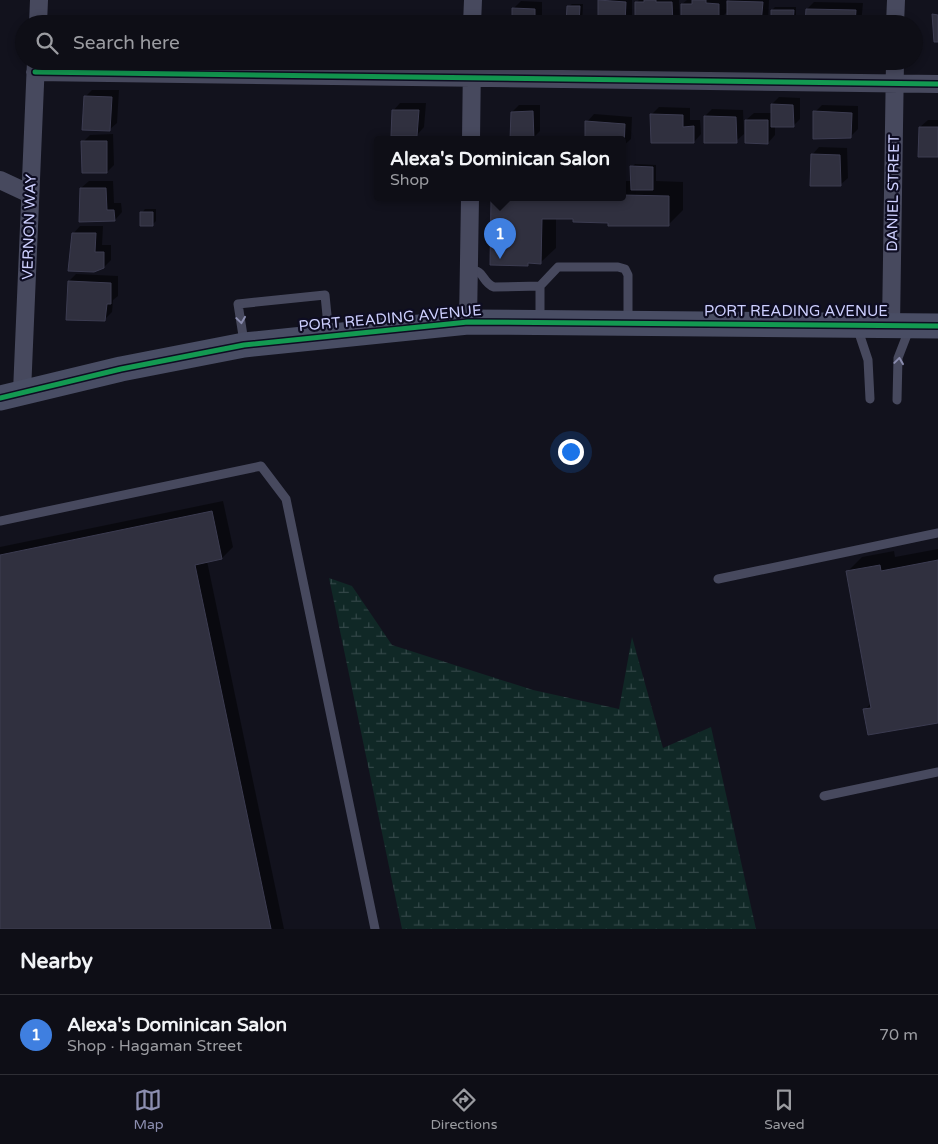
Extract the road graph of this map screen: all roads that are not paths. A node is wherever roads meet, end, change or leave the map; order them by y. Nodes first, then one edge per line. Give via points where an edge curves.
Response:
1 (39, 0) edge
2 (473, 0) edge
3 (896, 0) edge
4 (38, 15) edge
5 (472, 15) edge
6 (895, 15) edge
7 (36, 70) edge
8 (472, 70) edge
9 (502, 70) edge
10 (895, 70) edge
11 (894, 83) junction
12 (938, 84) edge
13 (471, 136) edge
14 (0, 180) edge
15 (30, 194) junction
16 (470, 201) edge
17 (469, 270) junction
18 (540, 286) junction
19 (468, 322) junction
20 (540, 322) junction
21 (628, 323) junction
22 (856, 324) junction
23 (901, 325) junction
24 (938, 326) edge
25 (329, 336) junction
26 (244, 345) junction
27 (11, 395) edge
28 (870, 399) dead end
29 (897, 400) dead end
30 (0, 521) edge
31 (938, 534) edge
32 (718, 579) dead end
33 (938, 772) edge
34 (824, 796) dead end
35 (375, 929) edge

1 - 4 street
2 - 5 street
3 - 6 street
7 - 15 street, VERNON WAY
8 - 13 street
9 - 11 street
10 - 11 street, DANIEL STREET
11 - 12 street
11 - 23 street, DANIEL STREET
14 - 15 street
15 - 27 street, VERNON WAY
16 - 17 street
17 - 18 lane via 477,270 488,285 494,287
17 - 19 street
18 - 20 lane
18 - 21 lane via 558,267 625,269 628,276
19 - 20 street, PORT READING AVENUE
19 - 25 street, PORT READING AVENUE
20 - 21 street, PORT READING AVENUE
21 - 22 street, PORT READING AVENUE
22 - 23 street, PORT READING AVENUE
22 - 28 lane via 868,360
23 - 24 street, PORT READING AVENUE
29 -> 23 lane
25 - 26 street, PORT READING AVENUE
25 -> 26 lane via 325,295 282,299 238,304
26 - 27 street, PORT READING AVENUE
30 - 35 lane via 261,466 286,499
31 - 32 lane
33 - 34 lane

